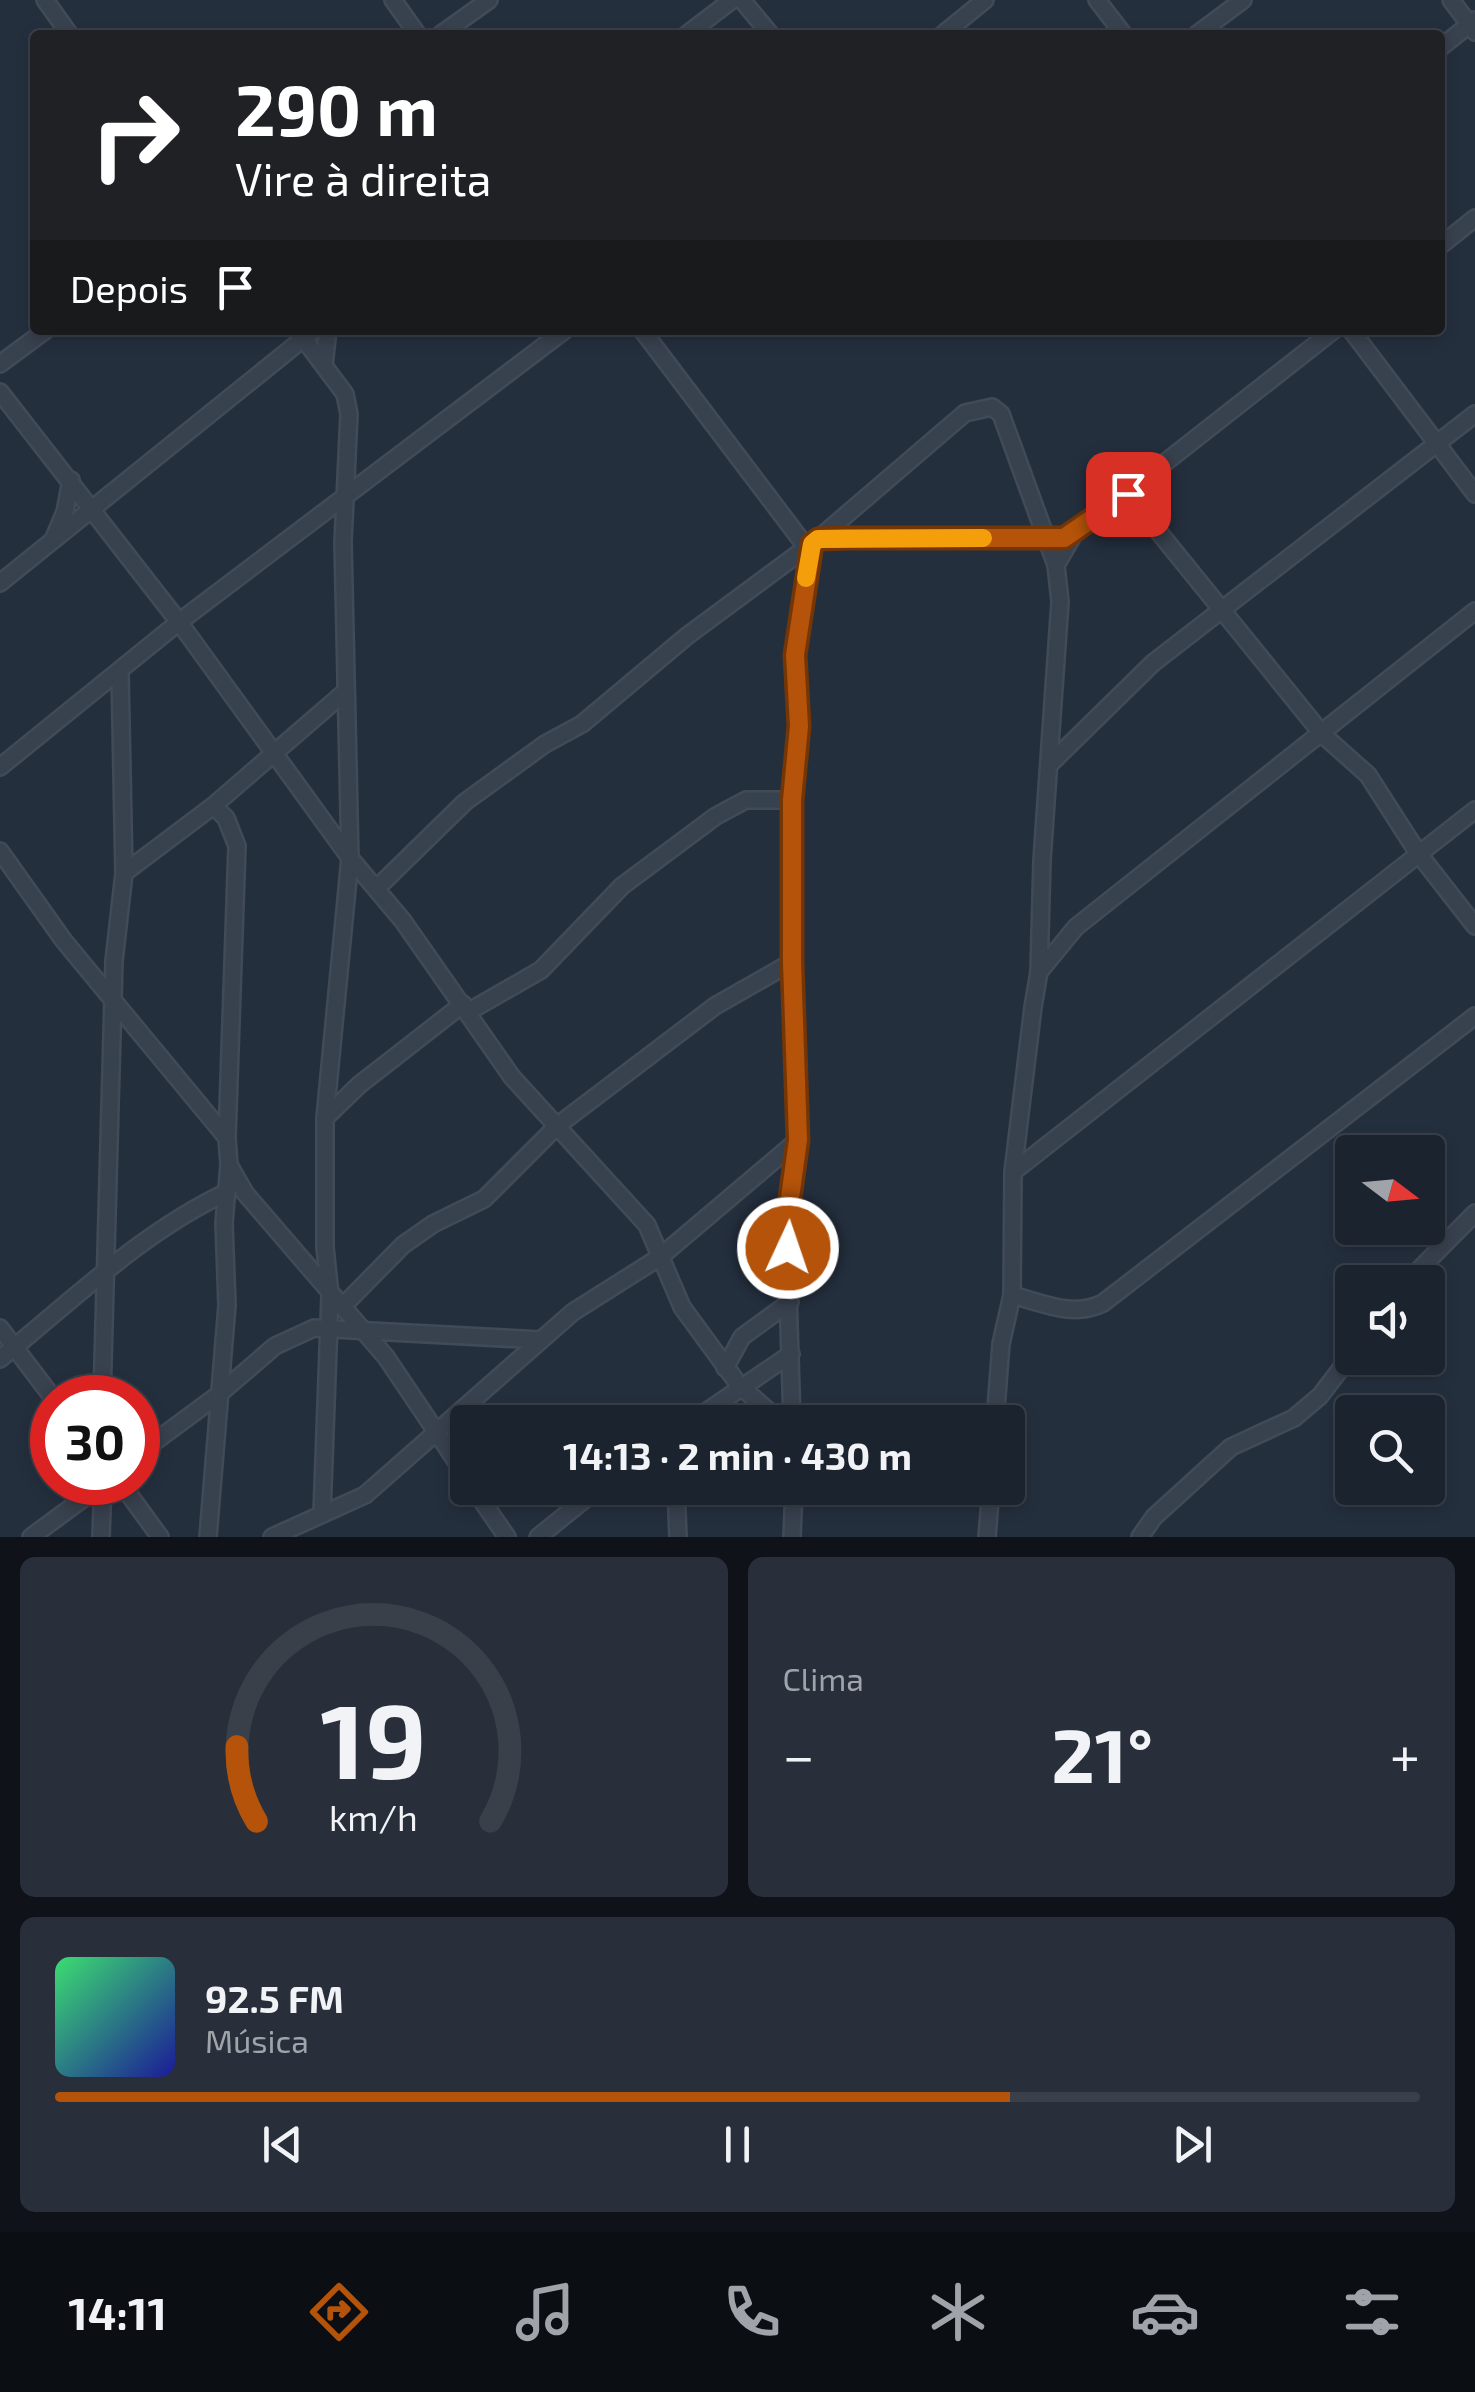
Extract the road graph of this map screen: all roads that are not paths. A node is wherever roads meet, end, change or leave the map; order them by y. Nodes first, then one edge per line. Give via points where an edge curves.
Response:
1 (45, 0) edge
2 (393, 0) edge
3 (488, 0) edge
4 (732, 0) edge
5 (742, 0) edge
6 (986, 0) edge
7 (1097, 0) edge
8 (1243, 0) edge
9 (1450, 0) edge
10 (1473, 25) edge
11 (66, 30) edge
12 (414, 30) edge
13 (447, 30) edge
14 (693, 30) edge
15 (767, 30) edge
16 (948, 30) edge
17 (1120, 30) edge
18 (1203, 30) edge
19 (1445, 45) edge
20 (1475, 218) edge
21 (1445, 242) edge
22 (39, 335) edge
23 (303, 335) edge
24 (306, 335) edge
25 (327, 335) edge
26 (558, 335) edge
27 (646, 335) edge
28 (1328, 335) edge
29 (1355, 335) edge
30 (0, 364) edge
31 (324, 366) junction
32 (0, 392) edge
33 (1475, 414) edge
34 (1435, 445) junction
35 (71, 480) junction
36 (348, 494) junction
37 (1128, 494) junction
38 (1475, 494) edge
39 (91, 514) junction
40 (1074, 534) junction
41 (1044, 538) junction
42 (52, 542) junction
43 (812, 544) junction
44 (1056, 565) junction
45 (0, 583) edge
46 (1220, 610) junction
47 (1475, 611) edge
48 (179, 622) junction
49 (120, 673) junction
50 (346, 691) junction
51 (1322, 735) junction
52 (273, 756) junction
53 (1051, 762) junction
54 (0, 767) edge
55 (792, 800) junction
56 (213, 806) junction
57 (1475, 810) edge
58 (0, 852) edge
59 (1418, 853) junction
60 (350, 858) junction
61 (124, 873) junction
62 (377, 888) junction
63 (1475, 926) edge
64 (792, 962) junction
65 (1039, 972) junction
66 (113, 1000) junction
67 (465, 1008) junction
68 (1475, 1016) edge
69 (324, 1118) junction
70 (556, 1126) junction
71 (226, 1138) junction
72 (798, 1140) junction
73 (228, 1165) junction
74 (1013, 1172) junction
75 (226, 1192) junction
76 (1475, 1213) edge
77 (660, 1257) junction
78 (1425, 1265) edge
79 (102, 1273) junction
80 (1012, 1295) junction
81 (336, 1301) junction
82 (790, 1302) junction
83 (330, 1327) junction
84 (0, 1328) edge
85 (366, 1334) junction
86 (541, 1340) junction
87 (15, 1347) junction
88 (791, 1354) junction
89 (0, 1359) edge
90 (725, 1368) junction
91 (36, 1375) edge
92 (102, 1375) edge
93 (1336, 1375) edge
94 (739, 1385) junction
95 (218, 1396) junction
96 (713, 1405) edge
97 (762, 1405) edge
98 (792, 1405) edge
99 (996, 1405) edge
100 (439, 1433) junction
101 (160, 1438) edge
102 (450, 1450) edge
103 (74, 1505) edge
104 (102, 1505) edge
105 (137, 1505) edge
106 (485, 1505) edge
107 (578, 1505) edge
108 (677, 1505) edge
109 (793, 1505) edge
110 (989, 1505) edge
111 (322, 1514) junction
112 (31, 1537) edge
113 (100, 1537) edge
114 (160, 1537) edge
115 (208, 1537) edge
116 (272, 1537) edge
117 (507, 1537) edge
118 (538, 1537) edge
119 (678, 1537) edge
120 (792, 1537) edge
121 (986, 1537) edge
122 (1140, 1537) edge

1 - 11 street
2 - 12 street
3 - 13 street
4 - 14 street
5 - 15 street
6 - 16 street
7 - 17 street
8 - 18 street
9 - 10 street
10 - 19 street
20 - 21 street
22 - 30 street
23 - 39 street
24 - 31 street
25 - 31 street
26 - 36 street
27 - 43 street
28 - 37 street
29 - 34 street
31 - 36 street via 348,403
32 - 35 street
33 - 34 street
34 - 38 street
34 - 46 street
35 - 39 street
35 - 42 street
36 - 48 street
36 - 50 street
37 - 40 street
37 - 46 street
39 - 42 street
39 - 48 street
40 - 41 street
40 - 44 street
41 - 43 street
41 - 43 street via 1013,437 992,407 965,412
41 - 44 street
42 - 45 street
43 - 55 street via 795,655 799,726
43 - 62 street via 582,724 465,802
44 - 53 street via 1061,629
46 - 51 street
46 - 53 street via 1153,663
47 - 51 street
48 - 49 street
48 - 52 street
49 - 54 street
49 - 61 street
50 - 52 street
50 - 60 street
51 - 59 street via 1368,774
51 - 65 street via 1076,927
52 - 56 street
52 - 60 street
53 - 65 street
55 - 64 street
55 - 67 street via 746,800 716,816 622,886 541,970
56 - 61 street
56 - 71 street via 237,846
57 - 59 street
58 - 66 street
59 - 63 street
59 - 74 street
60 - 62 street
60 - 69 street
61 - 66 street
62 - 67 street
64 - 70 street via 715,1006
64 - 72 street
65 - 74 street
66 - 71 street
66 - 79 street
67 - 69 street
67 - 70 street
68 - 80 street via 1103,1303 1069,1311
69 - 81 street via 324,1247
70 - 77 street via 647,1226
70 - 81 street via 484,1199 433,1224
71 - 73 street
72 - 77 street
72 - 82 street via 786,1227
73 - 75 street
73 - 81 street
74 - 80 street
75 - 79 street via 190,1209
75 - 95 street
76 - 78 street
77 - 86 street
77 - 90 street via 682,1307
79 - 87 street
79 - 92 street
80 - 99 street
81 - 83 street
81 - 85 street
82 - 88 street
82 - 90 street via 742,1337
83 - 85 street
83 - 95 street via 300,1332 275,1346
83 - 111 street
84 - 87 street
85 - 86 street
85 - 100 street
86 - 100 street
87 - 89 street
87 - 91 street
88 - 94 street
88 - 98 street
90 - 94 street
93 - 122 street via 1294,1418 1230,1447
94 - 96 street
94 - 97 street
95 - 101 street
95 - 115 street
100 - 102 street
100 - 111 street via 365,1495
103 - 112 street
104 - 113 street
105 - 114 street
106 - 117 street
107 - 118 street
108 - 119 street
109 - 120 street
110 - 121 street
111 - 116 street

